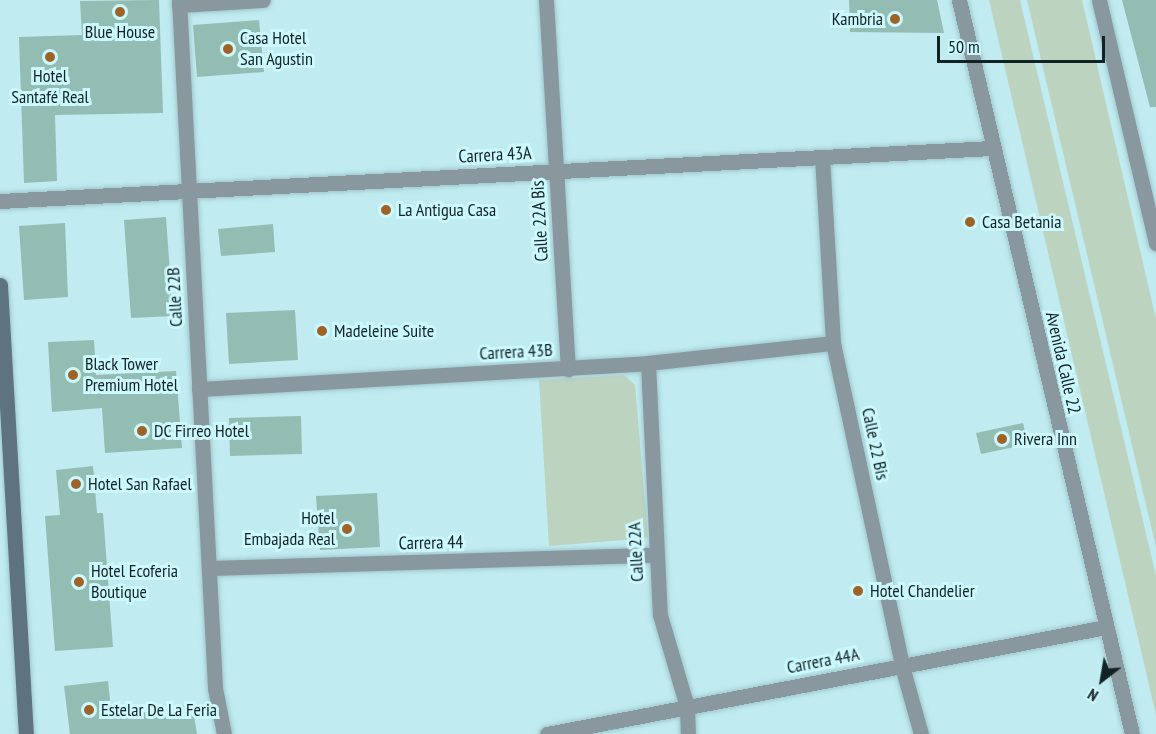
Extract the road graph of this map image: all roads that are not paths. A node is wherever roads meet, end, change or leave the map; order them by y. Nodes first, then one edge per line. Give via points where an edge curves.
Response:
1 (263, 0) edge
2 (546, 0) edge
3 (958, 0) edge
4 (1099, 0) edge
5 (179, 3) edge
6 (992, 148) junction
7 (822, 157) junction
8 (556, 171) junction
9 (189, 191) junction
10 (0, 201) edge
11 (1156, 243) edge
12 (0, 285) edge
13 (833, 343) junction
14 (648, 363) junction
15 (568, 369) junction
16 (199, 389) junction
17 (655, 555) junction
18 (208, 568) junction
19 (1106, 627) junction
20 (902, 666) junction
21 (687, 707) junction
22 (26, 734) edge
23 (224, 734) edge
24 (547, 734) edge
25 (688, 734) edge
26 (921, 734) edge
27 (1132, 734) edge

1 - 5 street
2 - 8 street, Calle 22A Bis
3 - 6 street, Avenida Calle 22
4 - 11 street
5 - 9 street, Calle 22B
6 - 7 street, Carrera 43A
6 - 19 street, Avenida Calle 22
7 - 8 street, Carrera 43A
7 - 13 street, Calle 22 Bis
8 - 9 street, Carrera 43A
8 - 15 street, Calle 22A Bis
9 - 10 street, Carrera 43A
9 - 16 street, Calle 22B
12 - 22 main road
13 - 14 street, Carrera 43B
13 - 20 street, Calle 22 Bis
14 - 15 street, Carrera 43B
14 - 17 street, Calle 22A
15 - 16 street, Carrera 43B
16 - 18 street, Calle 22B
17 - 18 street, Carrera 44
17 - 21 street, Calle 22A via 660,615
18 - 23 street, Calle 22B via 215,688
19 - 20 street, Carrera 44A
19 - 27 street, Avenida Calle 22
20 - 21 street, Carrera 44A
20 - 26 street, Calle 22 Bis
21 - 24 street, Carrera 44A
21 - 25 street, Calle 22A

